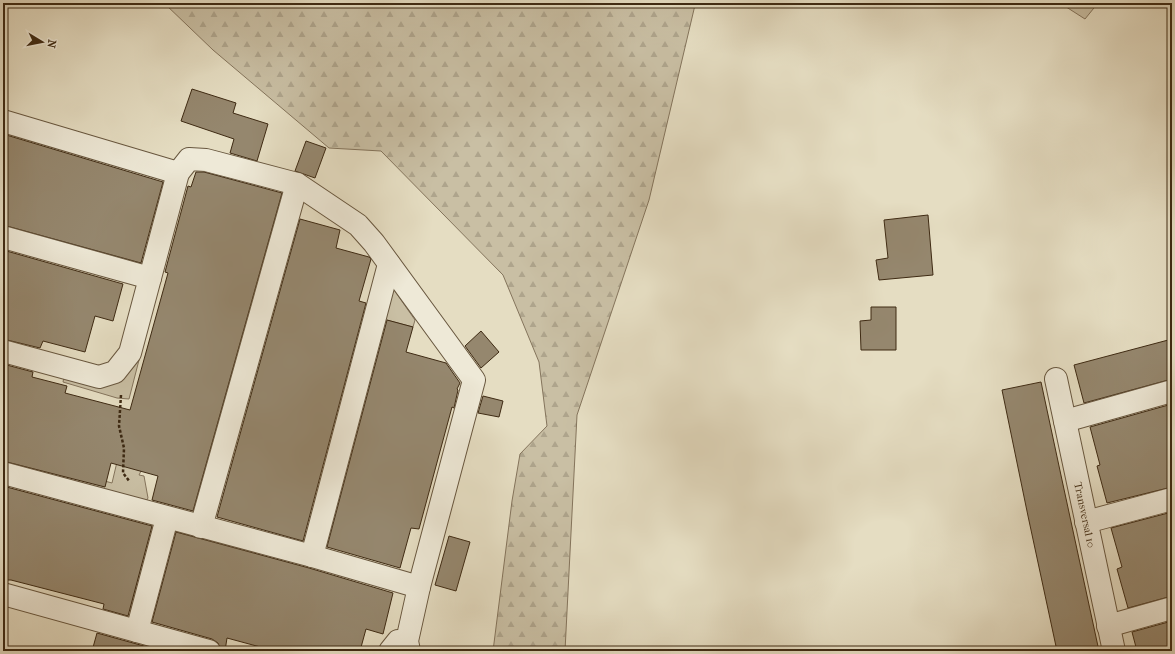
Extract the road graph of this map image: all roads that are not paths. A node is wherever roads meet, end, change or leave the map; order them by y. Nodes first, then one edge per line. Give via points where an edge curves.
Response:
1 (3, 121) edge
2 (178, 173) junction
3 (297, 184) junction
4 (3, 237) edge
5 (389, 264) junction
6 (150, 278) junction
7 (3, 351) edge
8 (1056, 379) dead end
9 (1172, 390) edge
10 (1065, 421) junction
11 (3, 473) edge
12 (1172, 499) edge
13 (167, 518) junction
14 (1086, 522) junction
15 (201, 527) junction
16 (312, 556) junction
17 (418, 587) junction
18 (3, 594) edge
19 (1172, 608) edge
20 (1108, 626) junction
21 (137, 631) junction
22 (402, 648) edge
23 (209, 651) edge
24 (1114, 651) edge

1 - 2 street
2 - 3 street via 189,159 206,160
2 - 6 street
3 - 5 street via 358,224
3 - 15 street
4 - 6 street
5 - 16 street
5 - 17 street via 474,380
6 - 7 street via 130,353 115,372 99,377
8 - 10 street, Transversal 10
9 - 10 street
10 - 14 street, Transversal 10
11 - 13 street
12 - 14 street
13 - 15 street
13 - 21 street
14 - 20 street, Transversal 10
15 - 16 street
16 - 17 street
17 - 22 street
18 - 21 street
19 - 20 street
20 - 24 street, Transversal 10
21 - 23 street

